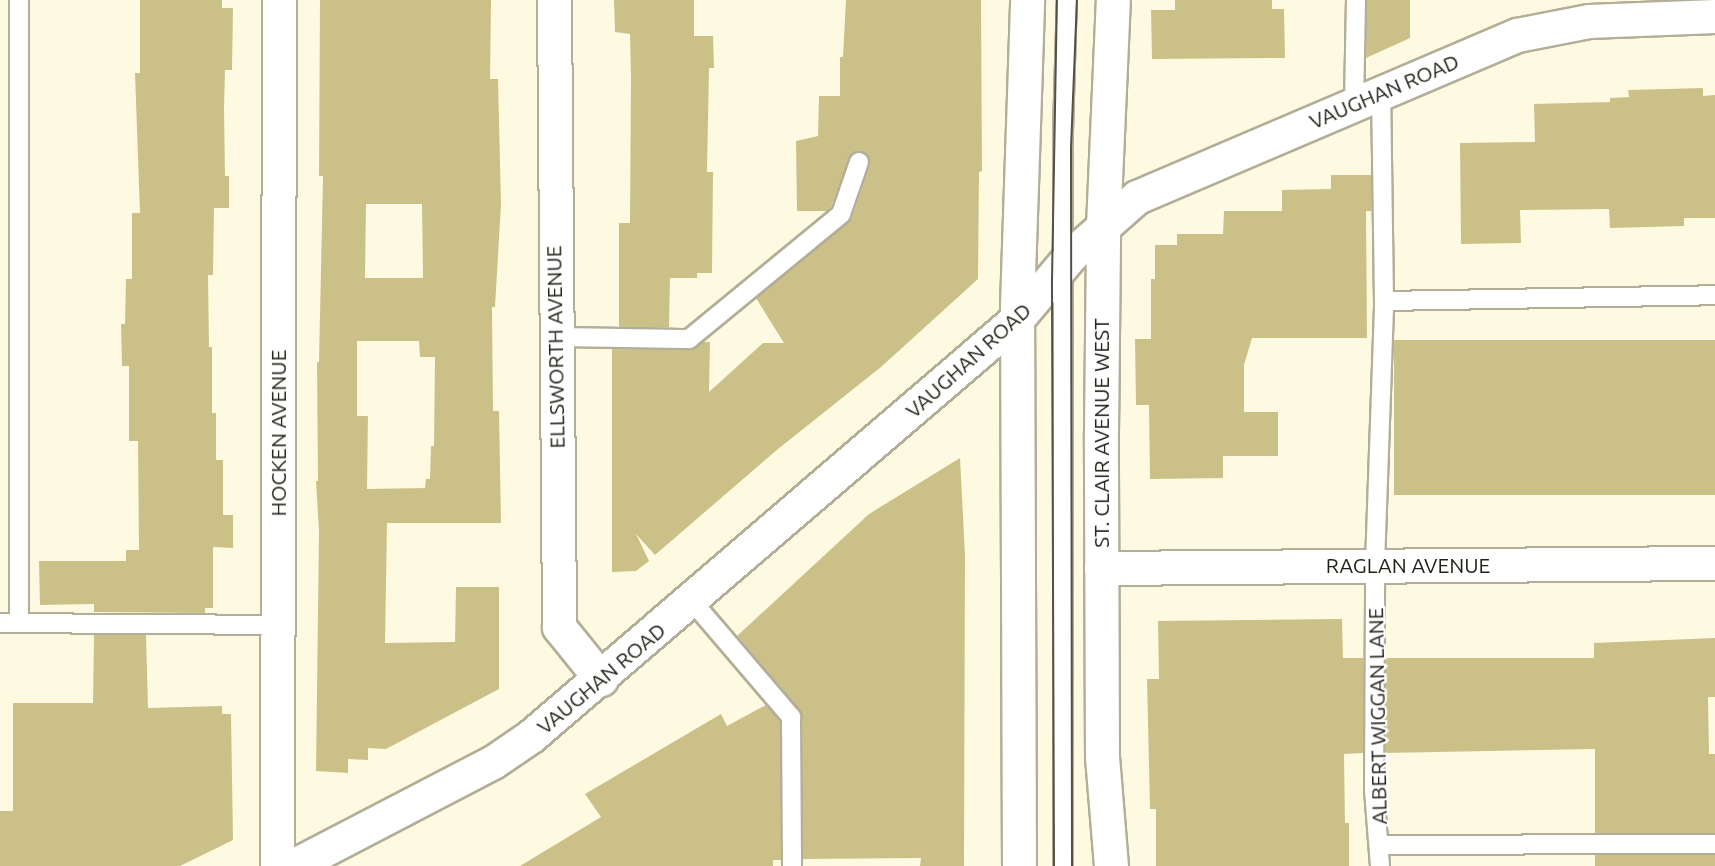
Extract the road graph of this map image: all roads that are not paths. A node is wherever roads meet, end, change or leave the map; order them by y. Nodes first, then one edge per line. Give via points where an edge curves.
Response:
1 (19, 0) edge
2 (279, 0) edge
3 (554, 0) edge
4 (1027, 0) edge
5 (1067, 0) edge
6 (1113, 0) edge
7 (1356, 0) edge
8 (1715, 16) edge
9 (1367, 98) junction
10 (859, 162) dead end
11 (1103, 226) junction
12 (1063, 266) junction
13 (1715, 295) edge
14 (1384, 301) junction
15 (1017, 319) junction
16 (555, 337) junction
17 (1715, 563) edge
18 (1375, 565) junction
19 (1101, 568) junction
20 (692, 601) junction
21 (19, 622) junction
22 (0, 623) edge
23 (278, 625) junction
24 (601, 679) junction
25 (1715, 844) edge
26 (1380, 845) junction
27 (277, 866) edge
28 (293, 866) edge
29 (792, 866) edge
30 (1019, 866) edge
31 (1063, 866) edge
32 (1111, 866) edge
33 (1380, 866) edge

1 - 21 lane
2 - 23 street, HOCKEN AVENUE
3 - 16 street, ELLSWORTH AVENUE
4 - 15 street
5 - 12 lane
6 - 11 street, ST. CLAIR AVENUE WEST
7 - 9 lane, ALBERT WIGGAN LANE
8 - 9 street, VAUGHAN ROAD via 1624,18 1558,25 1518,35
9 - 11 street, VAUGHAN ROAD via 1137,197
9 - 14 lane, ALBERT WIGGAN LANE
10 - 16 lane via 841,214 689,339
11 - 12 street, VAUGHAN ROAD
11 - 19 street, ST. CLAIR AVENUE WEST
12 - 15 street, VAUGHAN ROAD
12 - 31 lane
13 - 14 lane
14 - 18 lane, ALBERT WIGGAN LANE
15 - 20 street, VAUGHAN ROAD
15 - 30 street
16 - 24 street, ELLSWORTH AVENUE via 559,627
17 - 18 street, RAGLAN AVENUE
18 - 19 street, RAGLAN AVENUE
18 - 26 lane, ALBERT WIGGAN LANE via 1374,790
19 - 32 street, ST. CLAIR AVENUE WEST via 1102,757
20 - 24 street, VAUGHAN ROAD
20 - 29 lane via 790,717
21 - 22 lane
21 - 23 lane
23 - 27 street, HOCKEN AVENUE
24 - 28 street, VAUGHAN ROAD via 493,762
25 - 26 lane
26 - 33 lane, ALBERT WIGGAN LANE

